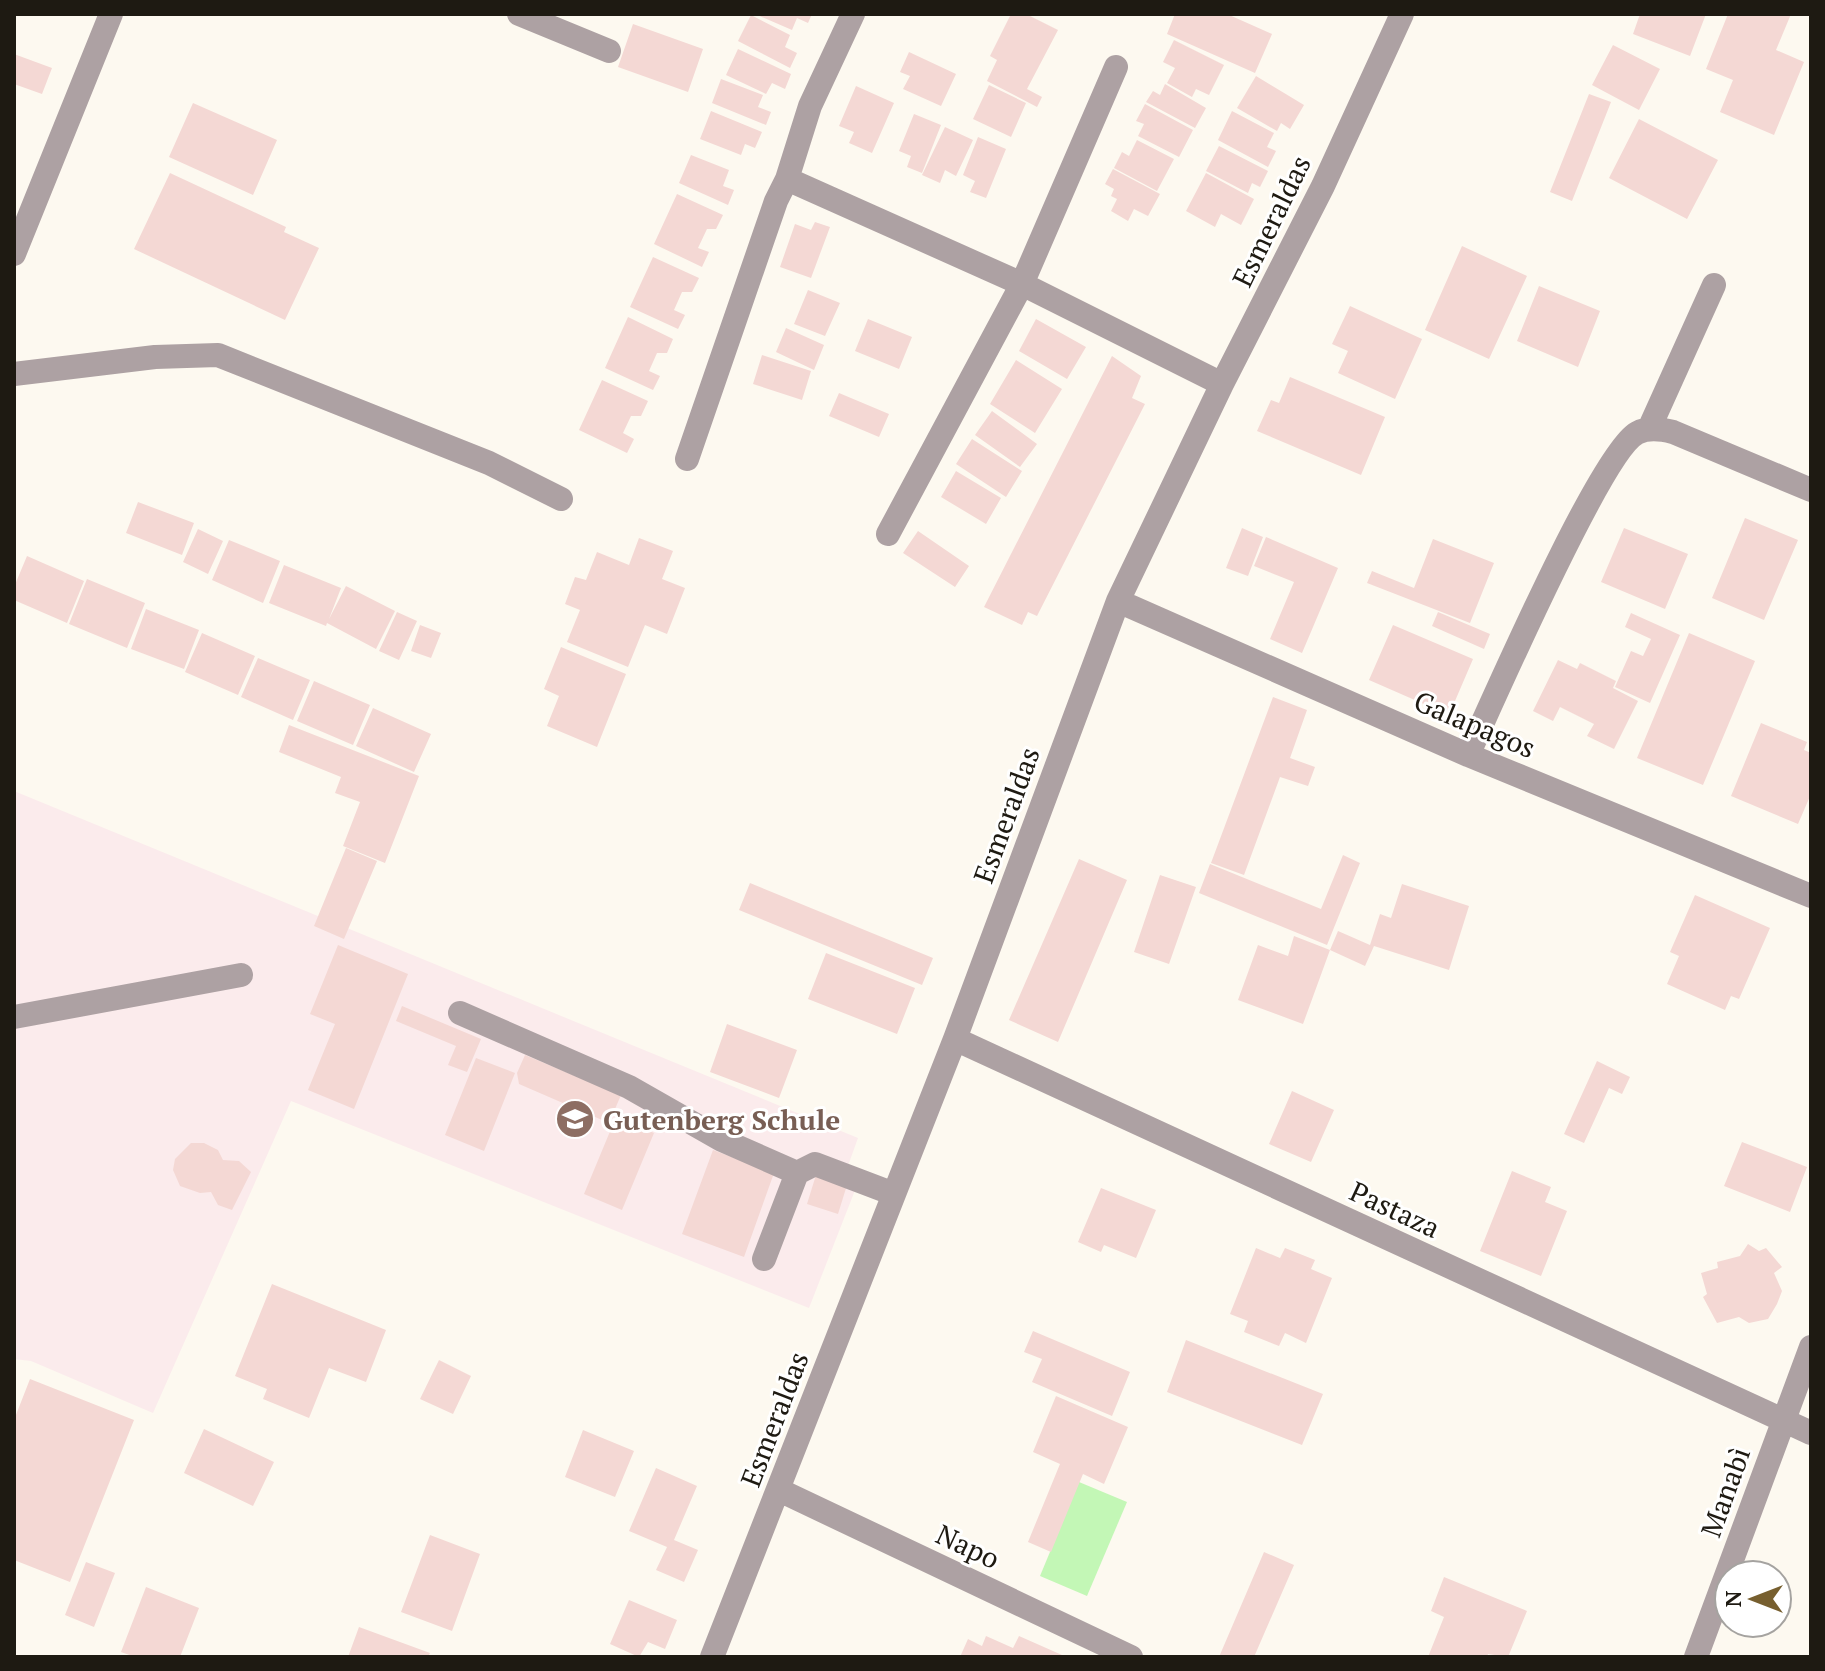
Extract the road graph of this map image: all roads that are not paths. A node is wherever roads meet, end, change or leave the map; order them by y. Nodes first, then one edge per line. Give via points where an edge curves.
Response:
1 (111, 14) edge
2 (519, 14) edge
3 (853, 14) edge
4 (1402, 14) edge
5 (609, 51) dead end
6 (1116, 67) dead end
7 (787, 179) junction
8 (17, 237) edge
9 (1022, 284) junction
10 (1714, 285) dead end
11 (14, 374) edge
12 (1222, 384) junction
13 (1649, 429) junction
14 (687, 459) dead end
15 (1811, 490) edge
16 (561, 499) dead end
17 (888, 534) dead end
18 (1118, 601) junction
19 (1468, 755) junction
20 (1811, 896) edge
21 (241, 975) dead end
22 (460, 1013) dead end
23 (14, 1017) edge
24 (955, 1039) junction
25 (797, 1173) junction
26 (894, 1194) junction
27 (764, 1259) dead end
28 (1811, 1347) edge
29 (1783, 1421) junction
30 (1811, 1433) edge
31 (779, 1490) junction
32 (712, 1657) edge
33 (1131, 1657) edge
34 (1696, 1657) edge

1 - 8 street
2 - 5 street
3 - 7 street via 810,106
4 - 12 street, Esmeraldas via 1323,186
6 - 9 street
7 - 9 street
7 - 14 street
9 - 12 street
9 - 17 street
10 - 13 street
11 - 16 street via 218,355 489,463
12 - 18 street, Esmeraldas
13 - 15 street via 1673,432
13 - 19 street via 1629,439 1606,471
18 - 19 street, Galapagos
18 - 24 street, Esmeraldas
19 - 20 street, Galapagos
21 - 23 street
22 - 25 street via 629,1087 722,1140
24 - 26 street, Esmeraldas
24 - 29 street, Pastaza
25 - 26 street via 815,1164
25 - 27 street
26 - 31 street, Esmeraldas
28 - 29 street, Manabì
29 - 30 street, Pastaza
29 - 34 street, Manabì
31 - 32 street, Esmeraldas
31 - 33 street, Napo

